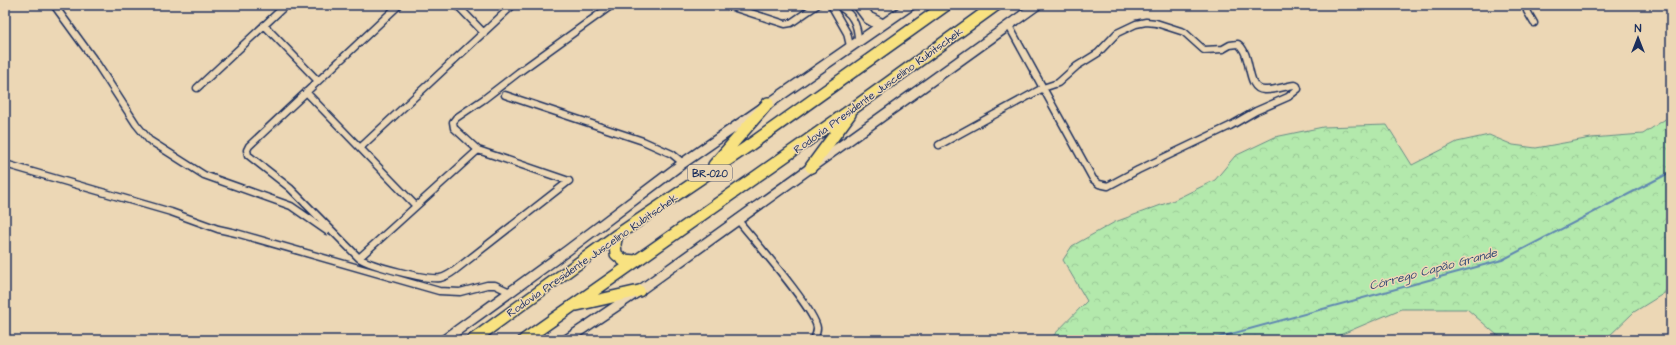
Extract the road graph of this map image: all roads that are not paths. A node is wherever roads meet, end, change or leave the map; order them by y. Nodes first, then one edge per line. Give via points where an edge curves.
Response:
1 (54, 5) edge
2 (286, 5) edge
3 (399, 5) edge
4 (457, 5) edge
5 (513, 5) edge
6 (610, 5) edge
7 (726, 5) edge
8 (817, 5) edge
9 (831, 5) edge
10 (836, 5) edge
11 (853, 5) edge
12 (911, 5) edge
13 (946, 5) edge
14 (996, 5) edge
15 (1037, 5) edge
16 (1526, 5) edge
17 (859, 7) edge
18 (845, 10) junction
19 (851, 16) junction
20 (1534, 23) dead end
21 (264, 25) junction
22 (882, 25) junction
23 (1009, 26) junction
24 (484, 33) junction
25 (854, 44) junction
26 (318, 82) junction
27 (197, 88) dead end
28 (1043, 88) junction
29 (306, 92) junction
30 (505, 96) dead end
31 (768, 104) junction
32 (855, 107) junction
33 (939, 145) dead end
34 (360, 148) junction
35 (478, 150) junction
36 (683, 163) junction
37 (5, 164) edge
38 (811, 167) junction
39 (703, 177) junction
40 (416, 206) junction
41 (737, 219) junction
42 (617, 235) junction
43 (338, 238) junction
44 (359, 258) junction
45 (636, 261) junction
46 (639, 291) junction
47 (510, 292) junction
48 (571, 306) junction
49 (444, 340) edge
50 (473, 340) edge
51 (524, 340) edge
52 (566, 340) edge
53 (814, 340) edge

1 - 43 street via 149,140 204,175 292,206
2 - 21 street
3 - 26 street
4 - 24 street
5 - 24 street
6 - 35 street via 456,118 453,122 454,128
7 - 8 street via 785,24 795,21
9 - 25 street
10 - 18 street
11 - 18 street
12 - 22 main road
13 - 39 highway, Rodovia Presidente Juscelino Kubitschek / BR-020
14 - 32 highway, Rodovia Presidente Juscelino Kubitschek / BR-020
15 - 23 main road
16 - 20 street
17 - 19 street
17 - 22 street
18 - 19 street
19 - 25 street via 857,27
21 - 26 street
21 - 27 street
22 - 25 main road
23 - 28 street
23 - 38 main road
24 - 34 street
25 - 31 main road
26 - 29 street
28 - 28 street via 1058,83 1077,66 1098,53 1117,33 1146,22 1184,32 1204,50 1223,49 1238,44 1243,47 1252,83 1256,87 1266,90 1295,85 1298,88 1288,97 1108,186 1093,179
28 - 33 street
29 - 34 street
29 - 43 street via 249,146 248,155 290,188
30 - 36 street via 643,141 672,154
31 - 36 main road
31 - 39 highway
32 - 38 highway
32 - 45 highway, Rodovia Presidente Juscelino Kubitschek / BR-020
34 - 40 street
35 - 40 street
35 - 44 street via 569,181 468,261 443,277 430,278 398,271 367,263
36 - 47 main road
37 - 47 street via 170,212 218,230 438,291 460,292 495,285
38 - 41 main road
39 - 42 highway, Rodovia Presidente Juscelino Kubitschek / BR-020
40 - 44 street
41 - 46 main road
41 - 53 street via 811,313 817,328
42 - 45 highway via 616,254 623,260
42 - 50 highway, Rodovia Presidente Juscelino Kubitschek / BR-020
43 - 44 street
45 - 48 highway, Rodovia Presidente Juscelino Kubitschek / BR-020
46 - 48 highway
46 - 52 main road
47 - 49 main road
48 - 51 highway, Rodovia Presidente Juscelino Kubitschek / BR-020

